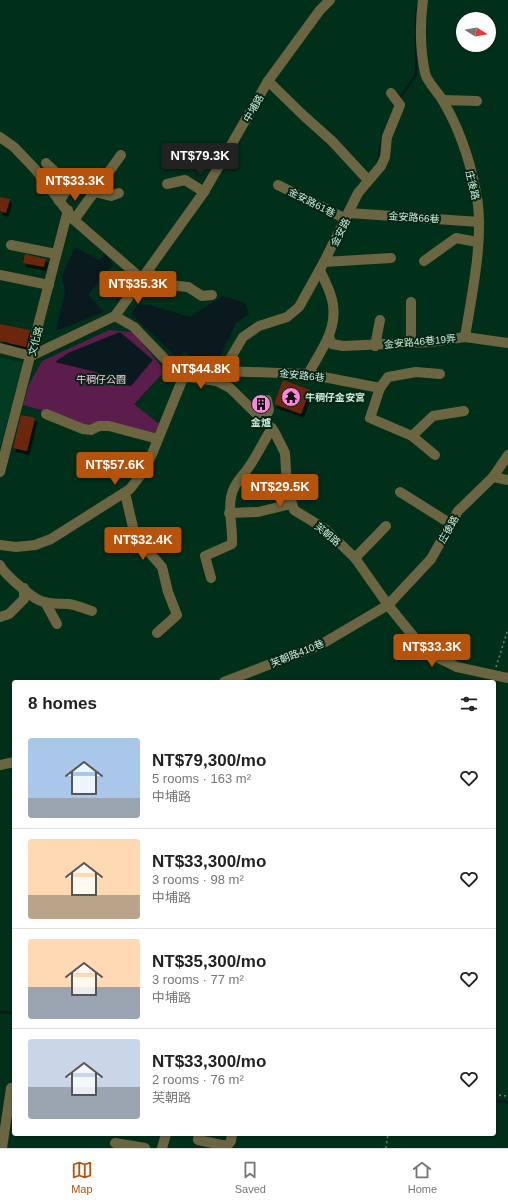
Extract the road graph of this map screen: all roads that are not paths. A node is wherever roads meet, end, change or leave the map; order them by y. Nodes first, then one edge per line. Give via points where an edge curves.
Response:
1 (330, 0) edge
2 (423, 0) edge
3 (268, 80) junction
4 (392, 93) dead end
5 (443, 100) junction
6 (477, 100) dead end
7 (0, 137) edge
8 (121, 155) dead end
9 (46, 164) dead end
10 (79, 174) dead end
11 (368, 180) junction
12 (167, 184) dead end
13 (278, 185) dead end
14 (70, 186) junction
15 (96, 192) junction
16 (204, 192) junction
17 (119, 193) dead end
18 (59, 202) junction
19 (68, 210) junction
20 (347, 216) junction
21 (74, 220) junction
22 (479, 222) junction
23 (477, 242) junction
24 (11, 245) dead end
25 (56, 254) junction
26 (391, 258) dead end
27 (424, 261) dead end
28 (322, 266) junction
29 (149, 271) junction
30 (0, 275) edge
31 (142, 280) junction
32 (49, 285) junction
33 (212, 295) dead end
34 (410, 302) dead end
35 (115, 316) junction
36 (380, 320) dead end
37 (329, 337) junction
38 (465, 337) junction
39 (411, 343) junction
40 (508, 343) edge
41 (375, 346) junction
42 (0, 348) edge
43 (31, 356) junction
44 (223, 371) junction
45 (308, 374) junction
46 (440, 374) dead end
47 (183, 378) junction
48 (217, 381) junction
49 (380, 388) junction
50 (267, 400) dead end
51 (464, 411) dead end
52 (46, 414) dead end
53 (263, 421) junction
54 (272, 428) junction
55 (412, 436) junction
56 (158, 439) junction
57 (435, 455) dead end
58 (508, 455) edge
59 (0, 472) edge
60 (493, 477) junction
61 (508, 480) edge
62 (400, 492) dead end
63 (125, 493) junction
64 (291, 504) junction
65 (229, 513) junction
66 (451, 524) junction
67 (386, 526) dead end
68 (0, 545) edge
69 (354, 558) junction
70 (0, 565) edge
71 (211, 578) dead end
72 (24, 588) junction
73 (44, 602) junction
74 (388, 605) junction
75 (92, 611) dead end
76 (0, 618) edge
77 (57, 624) dead end
78 (157, 632) dead end
79 (508, 678) edge
80 (229, 680) edge
81 (12, 762) edge
82 (0, 765) edge
83 (0, 1088) edge
84 (12, 1088) edge
85 (165, 1136) edge
86 (232, 1136) edge
87 (197, 1141) edge
88 (116, 1142) edge
89 (226, 1147) edge
90 (2, 1148) edge
91 (145, 1148) edge
92 (162, 1148) edge

1 - 3 street, 中埔路
2 - 5 street, 庄後路 via 420,23 425,74
3 - 11 street via 332,140
3 - 16 street, 中埔路
4 - 11 street, 金安路 via 400,105 387,137 385,157 381,166
5 - 6 street
5 - 22 street, 庄後路 via 461,139 476,192
7 - 18 street via 14,147 35,169
8 - 15 street
9 - 14 street
10 - 14 street
11 - 20 street, 金安路 via 358,193
12 - 16 street via 185,180
13 - 20 street, 金安路61巷
14 - 18 street
15 - 17 street via 111,196
15 - 21 street
16 - 29 street, 中埔路
18 - 19 street
19 - 21 street
19 - 25 street, 文化路
20 - 22 street, 金安路66巷
20 - 28 street, 金安路
21 - 31 street
22 - 23 street, 庄後路
23 - 27 street via 456,238
23 - 38 street, 庄後路
24 - 25 street
25 - 32 street, 文化路
26 - 28 street
28 - 37 street via 333,303 334,320
28 - 44 street, 金安路 via 299,307 287,317 259,326 243,337
29 - 31 street, 中埔路
29 - 33 street via 159,284 188,287 202,296
30 - 32 street
31 - 35 street, 中埔路
32 - 43 street, 文化路
34 - 39 street
35 - 43 street
35 - 47 street via 134,327
36 - 41 street, 金安路46巷19弄
37 - 41 street, 金安路46巷19弄 via 332,344
37 - 45 street
38 - 39 street, 金安路46巷19弄
38 - 40 street
39 - 41 street, 金安路46巷19弄
42 - 43 street
43 - 59 street, 文化路
44 - 45 street, 金安路6巷
44 - 48 street, 金安路
45 - 49 street, 金安路6巷
46 - 49 street via 416,372 388,377
47 - 48 street
47 - 56 street
48 - 53 street via 230,388
49 - 55 street via 370,418
50 - 53 street via 269,410
51 - 55 street via 434,416
52 - 56 street via 83,429 92,430 99,426 109,426
53 - 54 street
54 - 64 street via 285,453 287,488
54 - 65 street via 246,471 236,482
55 - 57 street
56 - 63 street via 143,472
58 - 60 street, 庄後路
60 - 61 street
60 - 66 street, 庄後路 via 467,501
62 - 66 street
63 - 68 street via 51,539 35,545
63 - 78 street via 135,536 162,567 177,615
64 - 65 street via 258,512
64 - 69 street, 芙朝路 via 294,510 325,529
65 - 71 street via 233,530 232,544 205,556
66 - 74 street, 庄後路 via 431,559
67 - 69 street
69 - 74 street, 芙朝路
70 - 72 street
72 - 73 street
72 - 76 street via 24,599 9,614
73 - 75 street via 55,605 68,604
73 - 77 street
74 - 79 street, 芙朝路 via 426,652 457,667
74 - 80 street, 芙朝路410巷 via 320,645
81 - 82 street
83 - 84 street
84 - 90 street
85 - 92 street
86 - 89 street
87 - 89 street
88 - 91 street

